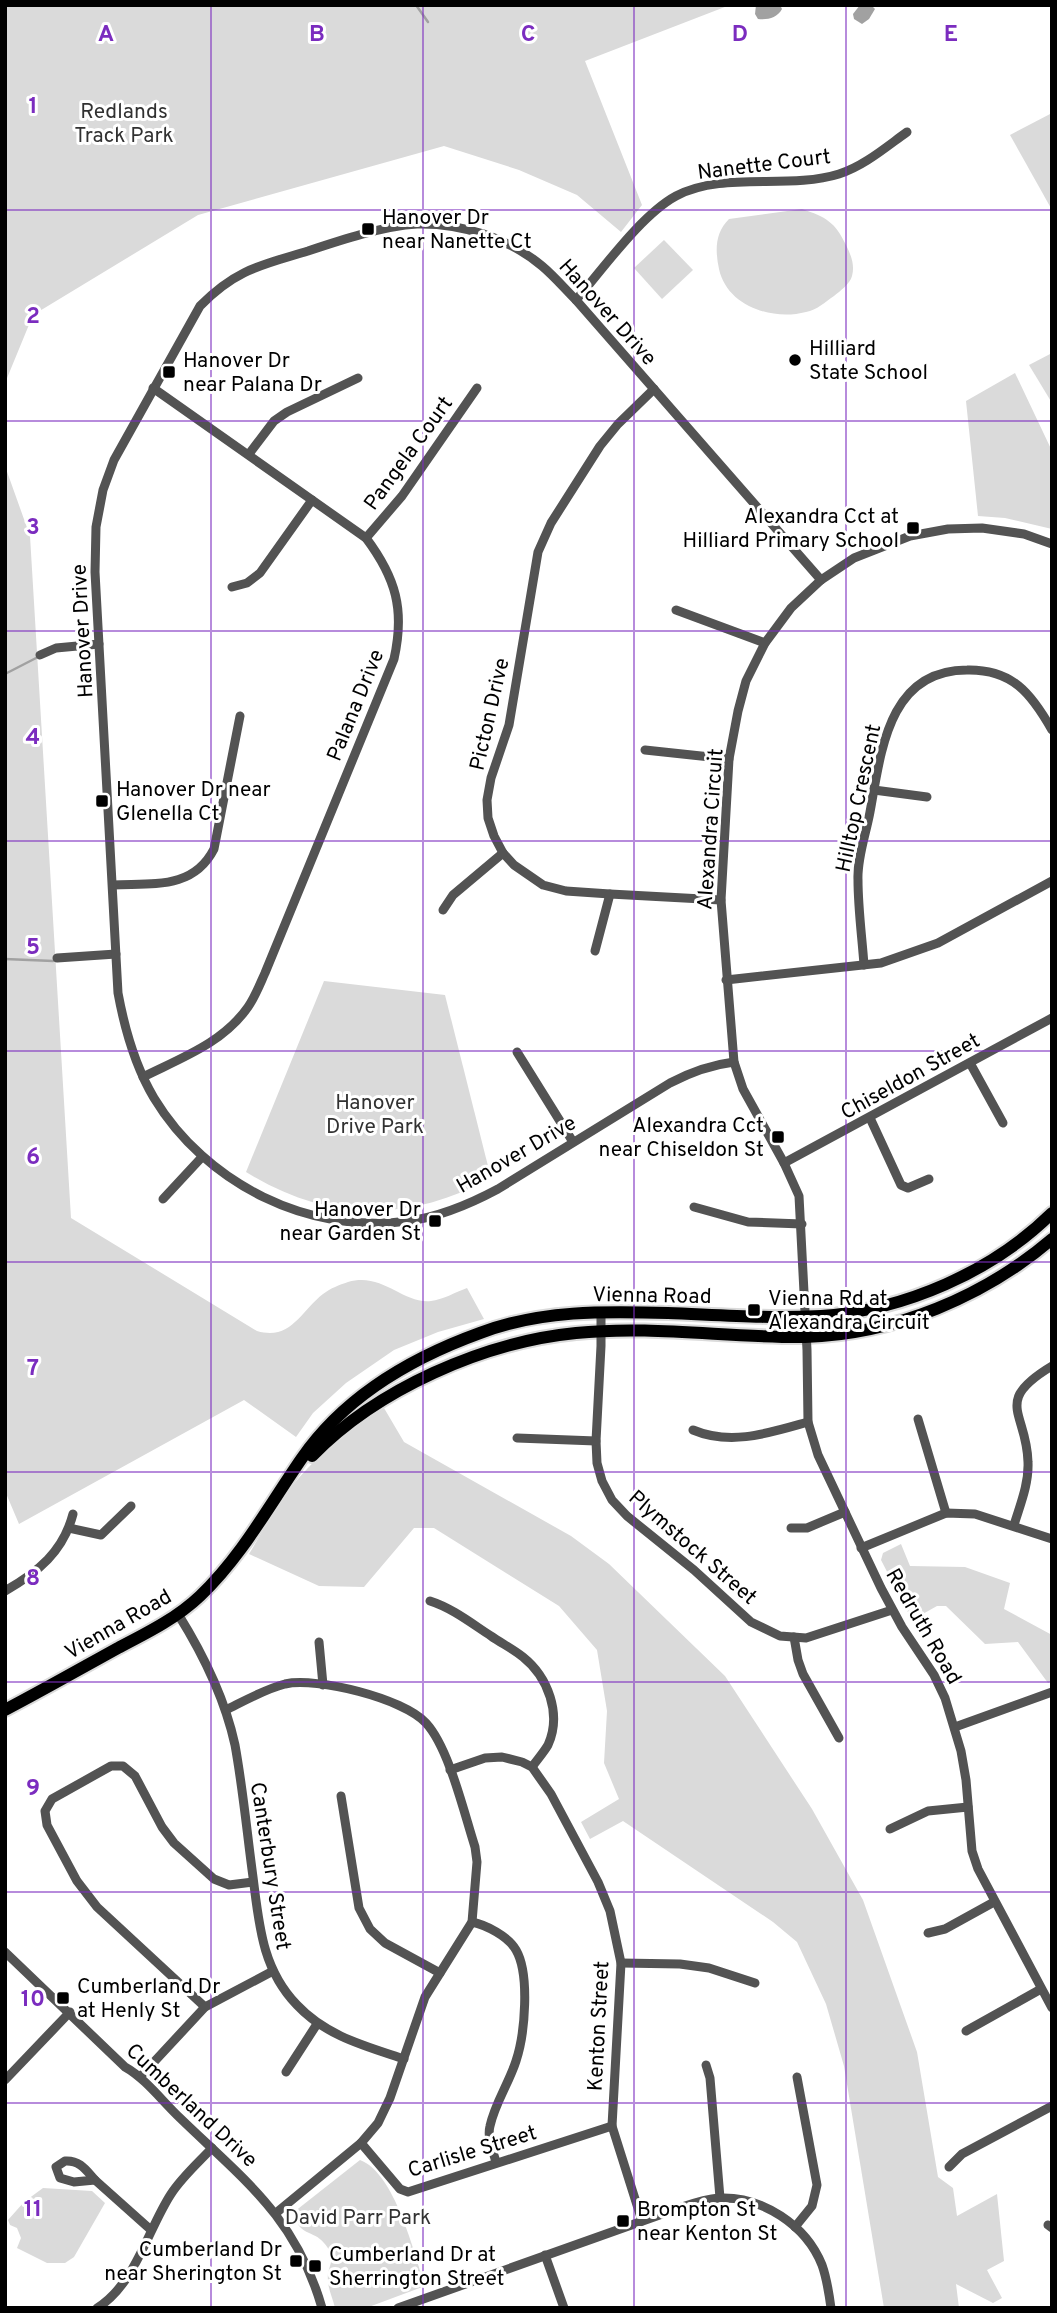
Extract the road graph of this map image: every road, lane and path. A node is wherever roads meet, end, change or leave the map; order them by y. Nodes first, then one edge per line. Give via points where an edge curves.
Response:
1 (907, 132) dead end
2 (576, 300) junction
3 (358, 378) dead end
4 (153, 388) junction
5 (477, 388) dead end
6 (654, 389) junction
7 (249, 454) junction
8 (312, 500) junction
9 (366, 538) junction
10 (1052, 544) edge
11 (821, 580) junction
12 (232, 587) dead end
13 (676, 610) dead end
14 (765, 643) junction
15 (99, 644) junction
16 (40, 655) dead end
17 (240, 716) dead end
18 (1052, 730) edge
19 (645, 750) dead end
20 (729, 759) junction
21 (874, 790) junction
22 (927, 797) dead end
23 (503, 853) junction
24 (1052, 881) edge
25 (113, 885) junction
26 (610, 894) junction
27 (720, 900) junction
28 (443, 911) dead end
29 (595, 951) dead end
30 (116, 954) junction
31 (57, 958) dead end
32 (864, 965) junction
33 (726, 980) junction
34 (1050, 1022) edge
35 (517, 1052) dead end
36 (734, 1062) junction
37 (970, 1063) junction
38 (143, 1077) junction
39 (870, 1118) junction
40 (1003, 1123) dead end
41 (573, 1142) junction
42 (202, 1157) junction
43 (785, 1164) junction
44 (929, 1179) dead end
45 (163, 1199) dead end
46 (694, 1207) dead end
47 (1052, 1213) edge
48 (802, 1224) junction
49 (1052, 1238) edge
50 (601, 1312) junction
51 (805, 1317) junction
52 (601, 1331) junction
53 (806, 1336) junction
54 (1052, 1366) edge
55 (918, 1419) dead end
56 (808, 1422) junction
57 (693, 1430) dead end
58 (517, 1438) dead end
59 (596, 1441) junction
60 (285, 1485) junction
61 (131, 1506) dead end
62 (845, 1512) junction
63 (946, 1513) junction
64 (72, 1514) dead end
65 (1014, 1525) junction
66 (69, 1528) junction
67 (791, 1528) dead end
68 (1052, 1539) edge
69 (861, 1548) junction
70 (5, 1591) edge
71 (429, 1601) dead end
72 (892, 1610) junction
73 (178, 1614) junction
74 (794, 1637) junction
75 (319, 1642) dead end
76 (323, 1685) junction
77 (1051, 1694) edge
78 (5, 1710) edge
79 (226, 1710) junction
80 (955, 1727) junction
81 (839, 1738) dead end
82 (532, 1767) junction
83 (450, 1770) junction
84 (341, 1796) dead end
85 (968, 1807) junction
86 (890, 1829) dead end
87 (253, 1882) junction
88 (993, 1902) junction
89 (472, 1922) junction
90 (928, 1933) dead end
91 (5, 1952) edge
92 (621, 1963) junction
93 (273, 1971) junction
94 (440, 1973) junction
95 (755, 1983) dead end
96 (1041, 1989) junction
97 (205, 2007) junction
98 (1052, 2008) edge
99 (70, 2012) junction
100 (317, 2024) junction
101 (966, 2031) dead end
102 (404, 2059) junction
103 (706, 2064) dead end
104 (286, 2072) dead end
105 (140, 2077) junction
106 (797, 2077) dead end
107 (5, 2080) edge
108 (1052, 2106) edge
109 (612, 2126) junction
110 (361, 2143) junction
111 (212, 2148) junction
112 (496, 2162) junction
113 (949, 2167) dead end
114 (95, 2180) dead end
115 (720, 2198) junction
116 (276, 2213) junction
117 (642, 2221) junction
118 (795, 2227) junction
119 (151, 2230) junction
120 (545, 2255) junction
121 (411, 2306) edge
122 (97, 2308) edge
123 (322, 2308) edge
124 (398, 2308) edge
125 (564, 2308) edge
126 (831, 2308) edge

1 - 2 street, Nanette Court via 840,174 713,185 676,196 651,214
2 - 4 street, Hanover Drive via 542,265 488,236 439,225 390,229 233,277 200,306
2 - 6 street, Hanover Drive
3 - 7 street via 274,421
4 - 7 street, Palana Drive
4 - 15 street, Hanover Drive via 103,490 96,527
5 - 9 street, Pangela Court via 402,496
6 - 11 street, Hanover Drive
6 - 23 street, Picton Drive via 600,446 538,552 509,725 487,800 488,818
7 - 8 street, Palana Drive
8 - 9 street, Palana Drive
8 - 12 street via 260,573
9 - 38 street, Palana Drive via 389,573 399,606 400,635 265,973 248,1007 224,1034
10 - 11 street, Alexandra Circuit via 1024,534 982,528 927,532 854,558
11 - 14 street, Alexandra Circuit via 791,608
13 - 14 street
14 - 20 street, Alexandra Circuit via 747,681
15 - 16 street via 56,648
15 - 25 street, Hanover Drive
17 - 25 street via 208,862 186,879
18 - 21 street, Hilltop Crescent via 1027,691 1012,680 986,670 952,670 933,676 901,702 887,731
19 - 20 street
20 - 27 street, Alexandra Circuit
21 - 22 street
21 - 32 street, Hilltop Crescent via 858,877
23 - 26 street, Picton Drive via 543,885
23 - 28 street via 453,895
24 - 32 street via 938,943
25 - 30 street, Hanover Drive
26 - 27 street, Picton Drive
26 - 29 street
27 - 33 street, Alexandra Circuit
30 - 31 street
30 - 38 street, Hanover Drive via 124,1022
32 - 33 street
33 - 36 street, Alexandra Circuit
34 - 37 street, Chiseldon Street
35 - 41 street
36 - 41 street, Hanover Drive via 692,1072
36 - 43 street, Alexandra Circuit via 743,1089
37 - 39 street, Chiseldon Street
37 - 40 street
38 - 42 street, Hanover Drive via 170,1120
39 - 43 street, Chiseldon Street
39 - 44 street via 901,1185 908,1188
41 - 42 street, Hanover Drive via 470,1204 391,1223 354,1224 300,1212 264,1197
42 - 45 street
43 - 48 street, Alexandra Circuit via 799,1196
46 - 48 street via 748,1222
47 - 51 main road, Vienna Road via 995,1258 948,1283 895,1302
48 - 51 street, Alexandra Circuit
49 - 53 main road, Vienna Road via 1010,1271 959,1300 864,1329
50 - 51 main road, Vienna Road
50 - 52 street, Plymstock Street
50 - 60 main road, Vienna Road via 497,1328 414,1361 340,1414 302,1457
51 - 53 street, Alexandra Circuit
52 - 53 main road, Vienna Road
52 - 59 street, Plymstock Street
52 - 60 main road, Vienna Road via 518,1342 447,1367 357,1418
53 - 56 street, Redruth Road
54 - 65 street via 1019,1392 1017,1408 1027,1449 1028,1478
55 - 63 street
56 - 57 street via 730,1438
56 - 62 street, Redruth Road
58 - 59 street
59 - 74 street, Plymstock Street via 602,1481 627,1516 751,1622 780,1636
60 - 73 main road, Vienna Road via 220,1574
61 - 66 street via 101,1535
62 - 67 street via 807,1528
62 - 69 street, Redruth Road
63 - 65 street via 975,1514
63 - 69 street
64 - 66 street
65 - 68 street
66 - 70 street via 45,1564
69 - 72 street, Redruth Road
71 - 82 street via 446,1606 523,1658 548,1688 553,1726 548,1745
72 - 74 street, Plymstock Street via 806,1639
72 - 80 street, Redruth Road via 934,1675
73 - 78 main road, Vienna Road
73 - 79 street, Canterbury Street
74 - 81 street via 803,1674
75 - 76 street
76 - 79 street via 303,1681 282,1685
76 - 83 street via 404,1706 426,1722
77 - 80 street
79 - 87 street, Canterbury Street
80 - 85 street, Redruth Road
82 - 83 street via 502,1757
82 - 92 street, Kenton Street via 598,1882 610,1911
83 - 89 street via 475,1847
84 - 94 street via 359,1908 370,1929 385,1943
85 - 86 street via 928,1811
85 - 88 street, Redruth Road via 972,1852
87 - 93 street, Canterbury Street via 262,1944
87 - 97 street via 229,1885 214,1879 174,1843 135,1776 123,1766 111,1766 52,1800 45,1811 47,1825 77,1881 97,1907
88 - 90 street via 945,1930
88 - 96 street, Redruth Road
89 - 94 street
89 - 112 street via 507,1939 521,1961 522,2036 490,2126
91 - 99 street, Cumberland Drive
92 - 95 street via 709,1968
92 - 109 street, Kenton Street
93 - 97 street
93 - 100 street, Canterbury Street via 295,2004
94 - 102 street via 425,1997
96 - 98 street, Redruth Road
96 - 101 street
97 - 105 street
99 - 105 street, Cumberland Drive
99 - 107 street
100 - 102 street, Canterbury Street
100 - 104 street
102 - 110 street via 378,2123
103 - 115 street
105 - 111 street, Cumberland Drive
106 - 118 street via 817,2185 813,2206
108 - 113 street via 962,2154
109 - 112 street, Carlisle Street
109 - 117 street, Kenton Street
110 - 112 street, Carlisle Street via 400,2189 408,2192
110 - 116 street
111 - 116 street, Cumberland Drive
111 - 119 street via 172,2192
114 - 119 street
115 - 117 street
115 - 118 street via 759,2205
116 - 123 street, Cumberland Drive via 305,2260
117 - 120 street
118 - 126 street via 822,2266
119 - 122 street via 128,2277
120 - 121 street
120 - 125 street
121 - 124 street

